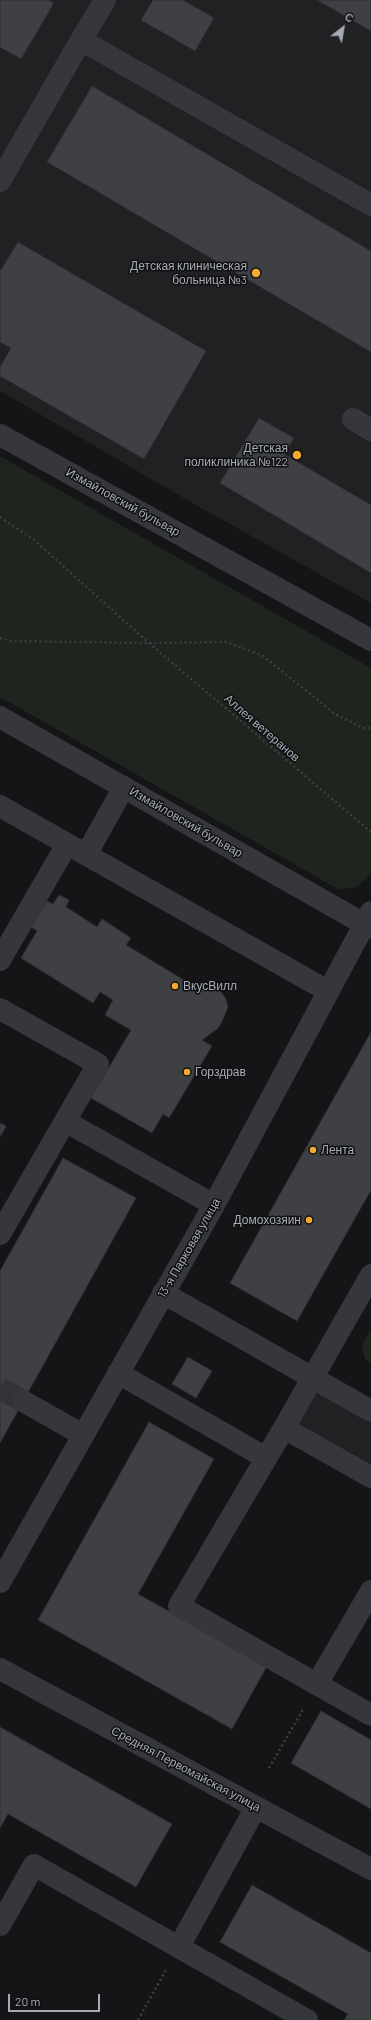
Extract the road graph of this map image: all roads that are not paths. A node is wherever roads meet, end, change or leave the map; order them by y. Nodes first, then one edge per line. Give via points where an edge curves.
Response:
1 (105, 0) edge
2 (81, 40) junction
3 (0, 181) edge
4 (371, 205) edge
5 (0, 434) edge
6 (371, 640) edge
7 (0, 717) edge
8 (124, 787) junction
9 (0, 806) edge
10 (67, 844) junction
11 (86, 855) junction
12 (369, 921) edge
13 (0, 960) edge
14 (328, 991) junction
15 (0, 1009) edge
16 (65, 1121) junction
17 (214, 1205) junction
18 (0, 1234) edge
19 (371, 1275) edge
20 (163, 1293) junction
21 (118, 1373) junction
22 (313, 1378) junction
23 (23, 1401) tunnel mouth
24 (371, 1411) edge
25 (284, 1428) junction
26 (83, 1435) junction
27 (266, 1458) junction
28 (371, 1477) edge
29 (0, 1582) edge
30 (371, 1591) edge
31 (0, 1669) edge
32 (317, 1684) junction
33 (371, 1715) edge
34 (256, 1807) junction
35 (371, 1869) edge
36 (0, 1925) edge
37 (178, 1947) junction
38 (307, 2020) edge

1 - 2 street
2 - 3 street
2 - 4 street
5 - 6 street, Измайловский бульвар
7 - 8 street, Измайловский бульвар
8 - 11 street
8 - 12 street, Измайловский бульвар
9 - 10 street
10 - 11 street
10 - 13 street
11 - 14 street
12 - 14 street, 13-я Парковая улица
14 - 17 street, 13-я Парковая улица
15 - 16 street via 98,1064
16 - 17 street
16 - 18 street
17 - 20 street, 13-я Парковая улица
19 - 22 street
20 - 21 street, 13-я Парковая улица
20 - 22 street
21 - 26 street, 13-я Парковая улица
21 - 27 street
22 - 24 street
22 - 25 street
23 - 26 street
25 - 27 street
25 - 28 street
26 - 29 street, 13-я Парковая улица
27 - 32 street via 179,1606
30 - 32 street
31 - 34 street, Средняя Первомайская улица
32 - 33 street
34 - 35 street, Средняя Первомайская улица
34 - 37 street
36 - 37 street via 34,1865
37 - 38 street

